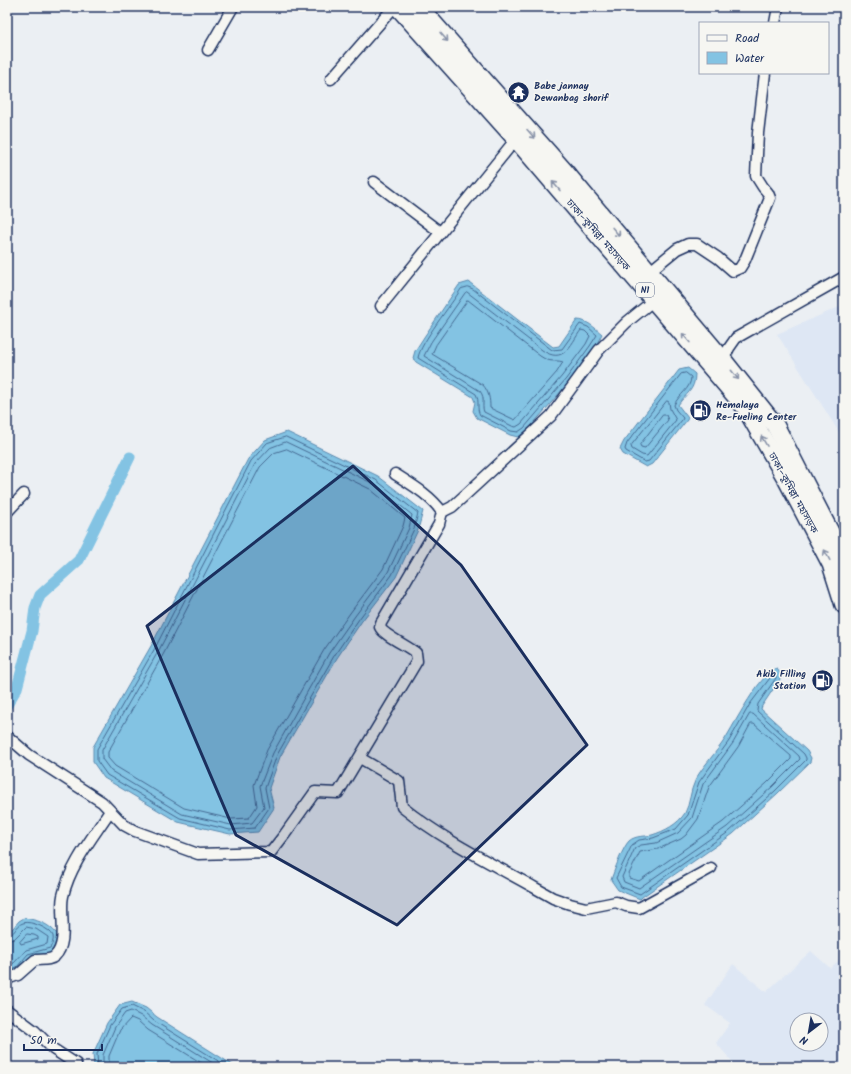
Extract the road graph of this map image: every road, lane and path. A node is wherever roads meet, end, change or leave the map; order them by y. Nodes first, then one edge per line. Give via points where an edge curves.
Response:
1 (233, 7) edge
2 (394, 7) edge
3 (398, 7) edge
4 (419, 7) edge
5 (778, 7) edge
6 (774, 22) edge
7 (208, 50) dead end
8 (766, 74) edge
9 (331, 79) dead end
10 (516, 139) junction
11 (374, 182) dead end
12 (440, 232) junction
13 (649, 272) junction
14 (844, 277) edge
15 (654, 300) junction
16 (381, 306) dead end
17 (723, 360) junction
18 (395, 474) dead end
19 (24, 494) dead end
20 (7, 512) edge
21 (442, 512) junction
22 (844, 559) edge
23 (844, 605) edge
24 (7, 736) edge
25 (360, 758) junction
26 (110, 811) junction
27 (711, 868) dead end
28 (7, 979) edge
29 (7, 1010) edge
30 (76, 1067) edge

1 - 7 street
2 - 9 street
3 - 10 highway, ঢাকা–কুমিল্লা মহাসড়ক / N1
4 -> 13 highway, ঢাকা–কুমিল্লা মহাসড়ক / N1 via 565,172
5 - 6 street
8 - 13 street via 758,133 756,176 770,198 745,260 740,268 733,271 697,244 688,244
10 - 12 street
15 -> 10 highway, ঢাকা–কুমিল্লা মহাসড়ক / N1
11 - 12 street
12 - 16 street
13 - 17 highway, ঢাকা–কুমিল্লা মহাসড়ক / N1
14 - 17 street via 736,338
15 - 21 street via 599,350 562,403 537,430 452,507
23 -> 15 highway, ঢাকা–কুমিল্লা মহাসড়ক / N1 via 831,564 745,407
17 -> 22 highway, ঢাকা–কুমিল্লা মহাসড়ক / N1 via 775,425
18 - 21 street via 424,492
19 - 20 street
21 - 25 street via 439,524 380,627 384,633 416,653 417,661
24 - 26 street via 29,755 102,802
25 - 26 street via 338,793 314,792 271,852 198,854 135,831 124,825
25 - 27 street via 399,782 402,807 416,819 472,854 543,893 570,904 586,908 616,902 639,908
26 - 28 street via 73,868 66,885 62,901 62,938 55,956 48,960 34,960 18,975
29 - 30 street via 76,1064

